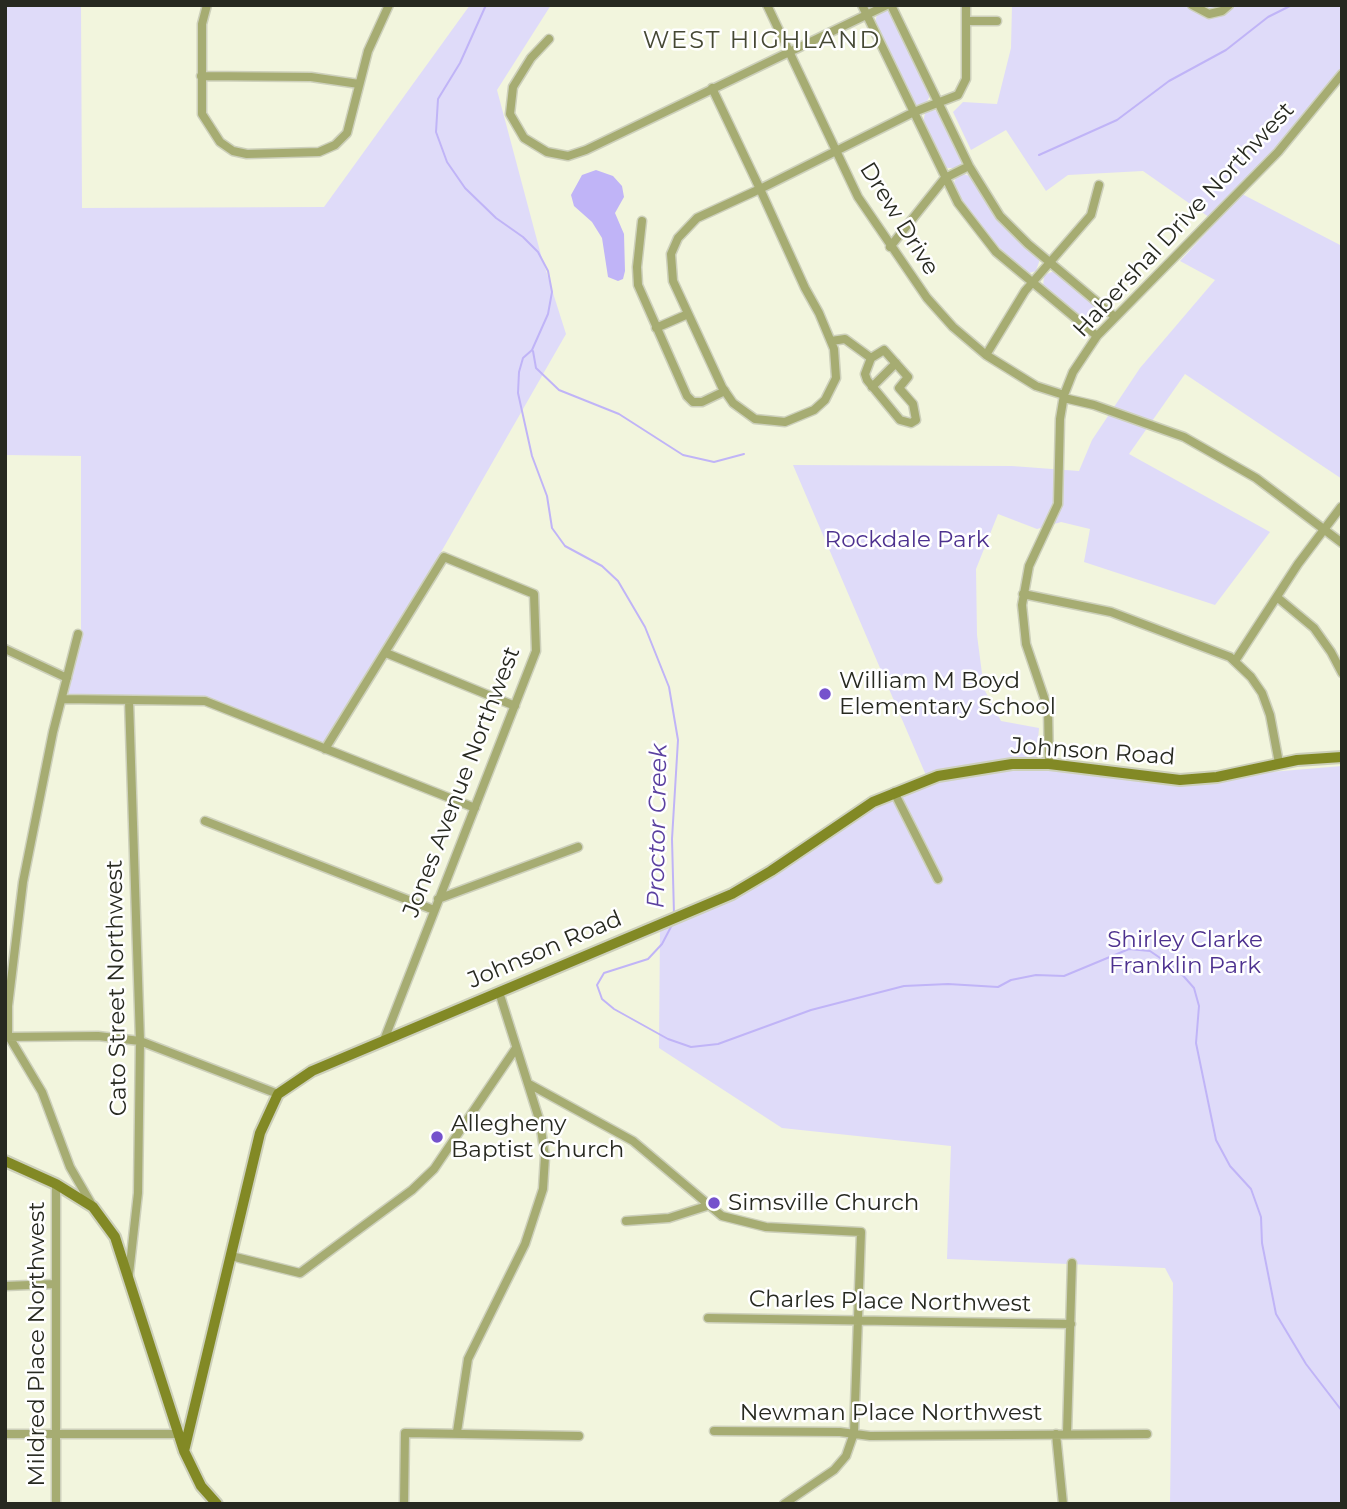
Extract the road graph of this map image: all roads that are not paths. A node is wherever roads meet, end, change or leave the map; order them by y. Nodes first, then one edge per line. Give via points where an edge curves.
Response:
1 (208, 5) edge
2 (389, 5) edge
3 (768, 5) edge
4 (862, 5) edge
5 (889, 5) edge
6 (966, 5) edge
7 (1192, 5) edge
8 (1229, 5) edge
9 (866, 15) junction
10 (966, 21) junction
11 (997, 21) dead end
12 (549, 39) dead end
13 (790, 51) junction
14 (1342, 74) edge
15 (201, 76) junction
16 (359, 85) junction
17 (712, 88) junction
18 (938, 103) junction
19 (914, 112) junction
20 (836, 150) junction
21 (969, 166) junction
22 (946, 178) junction
23 (1099, 185) dead end
24 (760, 189) junction
25 (642, 221) dead end
26 (890, 247) junction
27 (1049, 262) junction
28 (1031, 284) junction
29 (688, 314) junction
30 (1115, 317) junction
31 (656, 328) junction
32 (1097, 336) junction
33 (831, 341) junction
34 (986, 355) junction
35 (871, 358) junction
36 (895, 363) junction
37 (872, 387) junction
38 (725, 391) junction
39 (1064, 396) junction
40 (1341, 508) edge
41 (1324, 530) junction
42 (1342, 543) edge
43 (1023, 594) junction
44 (1278, 598) junction
45 (78, 634) dead end
46 (5, 649) edge
47 (386, 653) junction
48 (1236, 661) junction
49 (1342, 674) edge
50 (68, 678) junction
51 (63, 699) junction
52 (129, 700) junction
53 (515, 706) junction
54 (325, 749) junction
55 (1342, 757) edge
56 (1279, 763) junction
57 (1049, 764) junction
58 (894, 792) junction
59 (475, 808) junction
60 (205, 821) dead end
61 (578, 846) dead end
62 (938, 879) dead end
63 (438, 899) junction
64 (434, 910) junction
65 (499, 992) junction
66 (7, 1036) edge
67 (384, 1040) junction
68 (140, 1041) junction
69 (516, 1048) junction
70 (529, 1084) junction
71 (278, 1094) junction
72 (5, 1161) edge
73 (55, 1184) junction
74 (710, 1205) junction
75 (93, 1207) junction
76 (626, 1221) dead end
77 (231, 1256) junction
78 (1072, 1263) dead end
79 (129, 1274) junction
80 (55, 1284) junction
81 (5, 1286) edge
82 (708, 1318) dead end
83 (859, 1322) junction
84 (1071, 1324) junction
85 (714, 1431) dead end
86 (457, 1432) junction
87 (854, 1433) junction
88 (1067, 1433) junction
89 (5, 1434) edge
90 (55, 1434) junction
91 (177, 1434) junction
92 (1056, 1434) junction
93 (1147, 1434) dead end
94 (579, 1436) dead end
95 (184, 1451) junction
96 (56, 1504) edge
97 (217, 1504) edge
98 (404, 1504) edge
99 (784, 1504) edge
100 (1063, 1504) edge

1 - 15 street via 202,24
2 - 16 street via 368,51
3 - 13 street, Drew Drive
4 - 9 street
5 - 9 street
5 - 18 street
6 - 10 street
7 - 8 street via 1209,14
9 - 13 street
9 - 19 street
10 - 11 street
10 - 18 street via 963,89
12 - 17 street via 513,88 510,114 524,138 547,152 568,156 586,150
13 - 17 street
13 - 20 street, Drew Drive
14 - 30 street, Habershal Drive Northwest via 1278,152
15 - 16 street via 311,77
15 - 16 street via 202,114 207,126 219,142 247,154 303,153 335,145 347,133
17 - 24 street
18 - 19 street
18 - 21 street
19 - 20 street
19 - 22 street
20 - 24 street
20 - 26 street, Drew Drive via 858,197
21 - 22 street
21 - 27 street via 1000,216
22 - 26 street
22 - 28 street via 978,232
23 - 27 street via 1091,215
24 - 29 street via 697,218 678,238 671,254 673,281
24 - 33 street
25 - 31 street via 636,278
26 - 34 street, Drew Drive via 927,298
27 - 28 street
27 - 30 street
28 - 32 street
28 - 34 street
29 - 31 street
29 - 38 street
30 - 32 street, Habershal Drive Northwest
31 - 38 street via 693,402
32 - 39 street, Habershal Drive Northwest via 1073,372
33 - 35 street via 845,339
33 - 38 street via 836,362 832,387 825,400 798,418 755,419
34 - 39 street, Drew Drive via 1036,386
35 - 36 street via 884,350
35 - 37 street via 865,374
36 - 37 street
36 - 37 street via 908,377 899,388 914,404 916,419 911,423 900,420
39 - 41 street, Drew Drive via 1184,437 1256,478
39 - 43 street, Habershal Drive Northwest via 1058,504 1029,566
40 - 41 street
41 - 42 street, Drew Drive
41 - 44 street
43 - 48 street via 1111,612
43 - 57 street, Habershal Drive Northwest via 1026,644 1048,709
44 - 48 street
44 - 49 street via 1320,635
45 - 50 street
46 - 50 street
47 - 53 street
47 - 53 street, Jones Avenue Northwest via 444,557 534,594 536,651
47 - 54 street
48 - 56 street via 1265,699
50 - 51 street
51 - 52 street
51 - 66 street via 23,882
52 - 54 street via 205,701
52 - 68 street, Cato Street Northwest
53 - 59 street, Jones Avenue Northwest
54 - 59 street
55 - 56 street, Johnson Road
56 - 57 street, Johnson Road via 1180,780
57 - 58 street, Johnson Road via 972,769
58 - 62 street
58 - 65 street, Johnson Road via 847,817 749,884
59 - 63 street, Jones Avenue Northwest
60 - 64 street
61 - 63 street
63 - 64 street, Jones Avenue Northwest
64 - 67 street, Jones Avenue Northwest
65 - 67 street, Johnson Road
65 - 69 street
66 - 68 street
66 - 75 street via 43,1092 70,1167
67 - 71 street, Johnson Road via 312,1071
68 - 71 street
68 - 79 street, Cato Street Northwest via 138,1193
69 - 70 street
69 - 77 street via 434,1169 300,1273
70 - 74 street via 634,1141
70 - 86 street via 545,1157 543,1189 525,1244 468,1359
71 - 77 street via 260,1133
72 - 73 street
73 - 75 street
73 - 80 street, Mildred Place Northwest
74 - 76 street via 669,1218
74 - 83 street via 722,1216 745,1223 861,1232
75 - 79 street via 115,1237
77 - 95 street
78 - 84 street
79 - 91 street
80 - 81 street
80 - 90 street, Mildred Place Northwest
82 - 83 street, Charles Place Northwest
83 - 84 street, Charles Place Northwest
83 - 87 street
84 - 88 street
85 - 87 street, Newman Place Northwest
86 - 94 street
86 - 98 street via 405,1433
87 - 92 street, Newman Place Northwest
87 - 99 street via 846,1456 834,1469
88 - 92 street, Newman Place Northwest
88 - 93 street, Newman Place Northwest
89 - 90 street
90 - 91 street
90 - 96 street, Mildred Place Northwest
91 - 95 street
92 - 100 street
95 - 97 street via 201,1486

